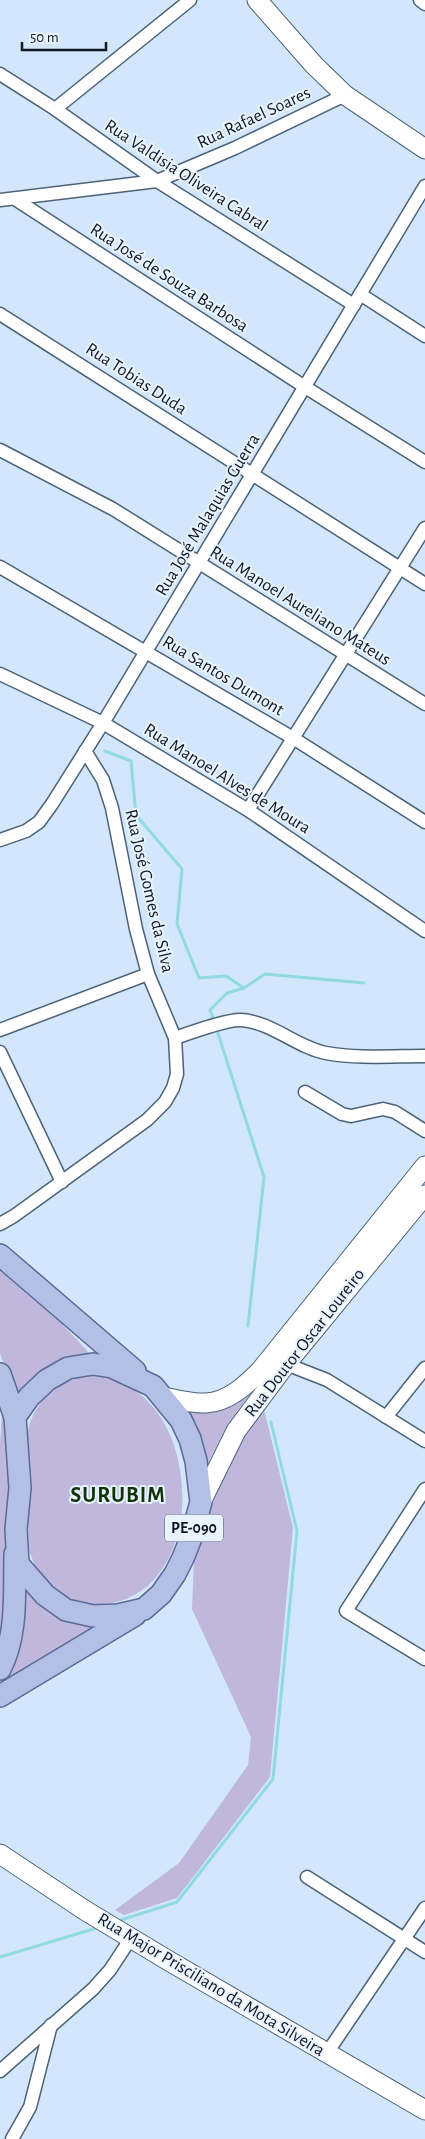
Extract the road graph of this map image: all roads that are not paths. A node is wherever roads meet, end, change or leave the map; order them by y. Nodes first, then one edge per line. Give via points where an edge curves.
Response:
1 (190, 0) edge
2 (257, 0) edge
3 (420, 0) edge
4 (425, 4) edge
5 (0, 74) edge
6 (345, 95) junction
7 (56, 109) junction
8 (425, 149) edge
9 (157, 181) junction
10 (425, 186) edge
11 (15, 199) junction
12 (0, 200) edge
13 (357, 299) junction
14 (0, 314) edge
15 (425, 336) edge
16 (305, 387) junction
17 (0, 450) edge
18 (425, 462) edge
19 (252, 475) junction
20 (425, 528) edge
21 (199, 563) junction
22 (0, 567) edge
23 (400, 569) junction
24 (425, 584) edge
25 (146, 651) junction
26 (345, 654) junction
27 (0, 674) edge
28 (425, 704) edge
29 (103, 723) junction
30 (293, 738) junction
31 (85, 751) junction
32 (248, 810) junction
33 (423, 817) edge
34 (0, 840) edge
35 (425, 931) edge
36 (148, 974) junction
37 (0, 1030) edge
38 (175, 1038) junction
39 (0, 1052) edge
40 (425, 1056) edge
41 (305, 1092) dead end
42 (425, 1131) edge
43 (425, 1166) edge
44 (62, 1182) junction
45 (425, 1195) edge
46 (0, 1224) edge
47 (0, 1255) edge
48 (286, 1364) junction
49 (425, 1368) edge
50 (0, 1374) edge
51 (157, 1391) junction
52 (15, 1417) junction
53 (386, 1417) junction
54 (425, 1441) edge
55 (425, 1490) edge
56 (201, 1502) junction
57 (16, 1529) junction
58 (144, 1609) junction
59 (425, 1659) edge
60 (0, 1669) edge
61 (0, 1696) edge
62 (0, 1854) edge
63 (306, 1877) dead end
64 (425, 1908) edge
65 (125, 1934) junction
66 (404, 1939) junction
67 (425, 1952) edge
68 (51, 2025) junction
69 (327, 2053) junction
70 (0, 2071) edge
71 (425, 2110) edge
72 (12, 2139) edge

1 - 7 street
2 - 6 main road
3 - 4 street
5 - 7 street, Rua Valdisia Oliveira Cabral
6 - 8 main road
6 - 9 street, Rua Rafael Soares
7 - 9 street, Rua Valdisia Oliveira Cabral
9 - 11 street, Rua Rafael Soares
9 - 13 street, Rua Valdisia Oliveira Cabral
10 - 13 street, Rua José Malaquias Guerra
11 - 12 street, Rua Rafael Soares
11 - 16 street, Rua José de Souza Barbosa
13 - 15 street, Rua Valdisia Oliveira Cabral
13 - 16 street, Rua José Malaquias Guerra
14 - 19 street, Rua Tobias Duda
16 - 18 street, Rua José de Souza Barbosa
16 - 19 street, Rua José Malaquias Guerra
17 - 21 street, Rua Manoel Aureliano Mateus via 114,509
19 - 21 street, Rua José Malaquias Guerra
19 - 23 street, Rua Tobias Duda
20 - 23 street
21 - 25 street, Rua José Malaquias Guerra
21 - 26 street, Rua Manoel Aureliano Mateus
22 - 25 street, Rua Santos Dumont
23 - 24 street, Rua Tobias Duda
23 - 26 street
25 - 29 street, Rua José Malaquias Guerra
25 - 30 street, Rua Santos Dumont
26 - 28 street, Rua Manoel Aureliano Mateus
26 - 30 street
27 - 29 street, Rua Manoel Alves de Moura
29 - 31 street, Rua José Malaquias Guerra
29 - 32 street, Rua Manoel Alves de Moura
30 - 32 street
30 - 33 street, Rua Santos Dumont
31 - 34 street, Rua José Malaquias Guerra via 39,822 26,831
31 - 36 street, Rua José Gomes da Silva via 103,780 112,808
32 - 35 street, Rua Manoel Alves de Moura
36 - 37 street
36 - 38 street, Rua José Gomes da Silva
38 - 40 street via 239,1019 267,1027 326,1053
38 - 44 street, Rua José Gomes da Silva via 177,1074 165,1102 147,1120
39 - 44 street
41 - 42 street via 342,1114 351,1116 382,1109 395,1112
43 - 51 main road, Rua Doutor Oscar Loureiro via 242,1389 207,1403
44 - 46 street, Rua José Gomes da Silva
45 - 48 main road, Rua Doutor Oscar Loureiro
47 - 51 main road, PE-090
48 - 53 street via 328,1380
48 - 56 main road, Rua Doutor Oscar Loureiro via 236,1432
49 - 53 street
50 - 52 main road, PE-090
51 - 52 main road, PE-090 via 131,1374 106,1365 68,1368 47,1380
51 - 56 main road, PE-090 via 181,1420 190,1439
52 - 57 main road, PE-090 via 20,1488
53 - 54 street
55 - 59 street via 346,1612
56 - 58 main road, PE-090 via 191,1538 175,1574 161,1594
57 - 58 main road, PE-090 via 18,1564 45,1595 66,1610 93,1616
57 - 60 main road, PE-090 via 13,1617 8,1654
58 - 61 main road, PE-090
62 - 65 main road, Rua Major Prisciliano da Mota Silveira
63 - 66 street
64 - 66 street
65 - 68 street via 110,1970
65 - 69 main road, Rua Major Prisciliano da Mota Silveira
66 - 67 street
66 - 69 street
68 - 70 street
68 - 72 street via 30,2107
69 - 71 main road, Rua Major Prisciliano da Mota Silveira

